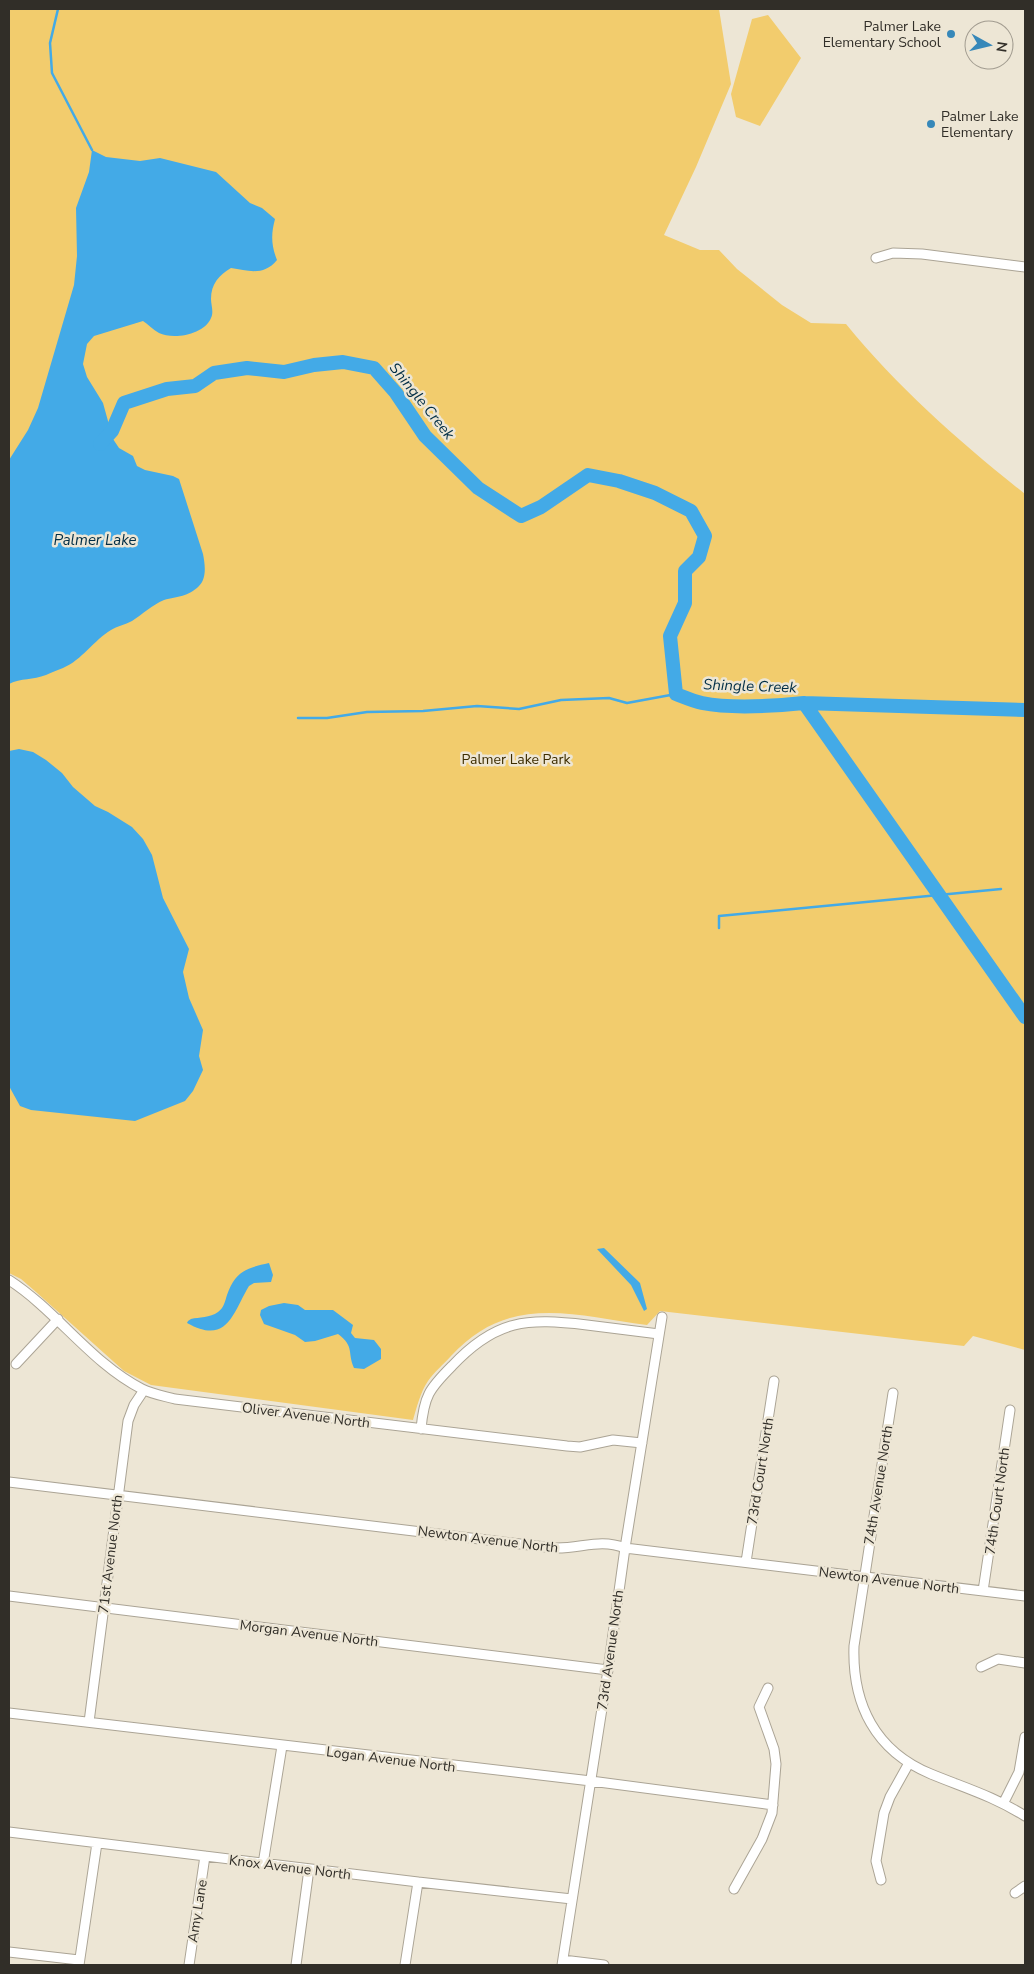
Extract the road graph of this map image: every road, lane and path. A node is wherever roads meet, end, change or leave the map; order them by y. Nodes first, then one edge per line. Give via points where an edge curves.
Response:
1 (876, 258) dead end
2 (1025, 267) edge
3 (9, 1280) edge
4 (662, 1317) dead end
5 (58, 1319) junction
6 (659, 1334) junction
7 (16, 1364) dead end
8 (774, 1381) dead end
9 (144, 1390) junction
10 (893, 1394) dead end
11 (1010, 1410) dead end
12 (421, 1428) junction
13 (642, 1442) junction
14 (9, 1482) edge
15 (117, 1495) junction
16 (625, 1548) junction
17 (746, 1562) junction
18 (864, 1577) junction
19 (983, 1592) junction
20 (9, 1596) edge
21 (1025, 1596) edge
22 (104, 1608) junction
23 (1025, 1663) edge
24 (981, 1667) dead end
25 (608, 1670) junction
26 (768, 1688) dead end
27 (9, 1713) edge
28 (90, 1722) junction
29 (1025, 1737) edge
30 (282, 1746) junction
31 (909, 1763) junction
32 (591, 1782) junction
33 (1004, 1802) junction
34 (773, 1806) junction
35 (1025, 1816) edge
36 (9, 1832) edge
37 (96, 1843) junction
38 (206, 1856) junction
39 (263, 1864) junction
40 (309, 1869) junction
41 (880, 1880) dead end
42 (418, 1882) junction
43 (1025, 1886) edge
44 (734, 1889) dead end
45 (1015, 1893) dead end
46 (572, 1899) junction
47 (9, 1952) edge
48 (79, 1963) edge
49 (562, 1963) edge
50 (189, 1965) edge
51 (296, 1965) edge
52 (404, 1965) edge
53 (604, 1965) edge

1 - 2 street via 893,253 922,254
3 - 5 street, Oliver Avenue North
4 - 6 street, 73rd Avenue North
5 - 7 street
5 - 9 street, Oliver Avenue North via 113,1371
6 - 12 street via 535,1321 496,1331 463,1354 430,1389 422,1411
6 - 13 street, 73rd Avenue North
8 - 17 street, 73rd Court North
9 - 12 street, Oliver Avenue North via 175,1399
9 - 15 street, 71st Avenue North via 128,1421
10 - 18 street, 74th Avenue North
11 - 19 street, 74th Court North
12 - 13 street, Oliver Avenue North via 580,1447 613,1440
13 - 16 street, 73rd Avenue North
14 - 15 street, Newton Avenue North
15 - 16 street, Newton Avenue North via 554,1548 602,1542
15 - 22 street, 71st Avenue North
16 - 17 street, Newton Avenue North
16 - 25 street, 73rd Avenue North
17 - 18 street, Newton Avenue North
18 - 19 street, Newton Avenue North
18 - 31 street, 74th Avenue North via 854,1646 856,1686 861,1705 881,1739
19 - 21 street, Newton Avenue North
20 - 22 street, Morgan Avenue North
22 - 25 street, Morgan Avenue North
22 - 28 street, 71st Avenue North
23 - 24 street via 998,1659
25 - 32 street, 73rd Avenue North
26 - 34 street via 759,1707 774,1749
27 - 28 street, Logan Avenue North
28 - 30 street, Logan Avenue North
29 - 33 street via 1019,1772
30 - 32 street, Logan Avenue North
30 - 39 street
31 - 33 street, 74th Avenue North
31 - 41 street via 884,1813 876,1861
32 - 34 street, Logan Avenue North
32 - 46 street, 73rd Avenue North
33 - 35 street, 74th Avenue North
34 - 44 street via 762,1839
36 - 37 street, Knox Avenue North
37 - 38 street, Knox Avenue North
37 - 48 street
38 - 39 street, Knox Avenue North
38 - 50 street, Amy Lane
39 - 40 street, Knox Avenue North
40 - 42 street, Knox Avenue North
40 - 51 street
42 - 46 street, Knox Avenue North
42 - 52 street
43 - 45 street
46 - 49 street, 73rd Avenue North
47 - 48 street
49 - 53 street

